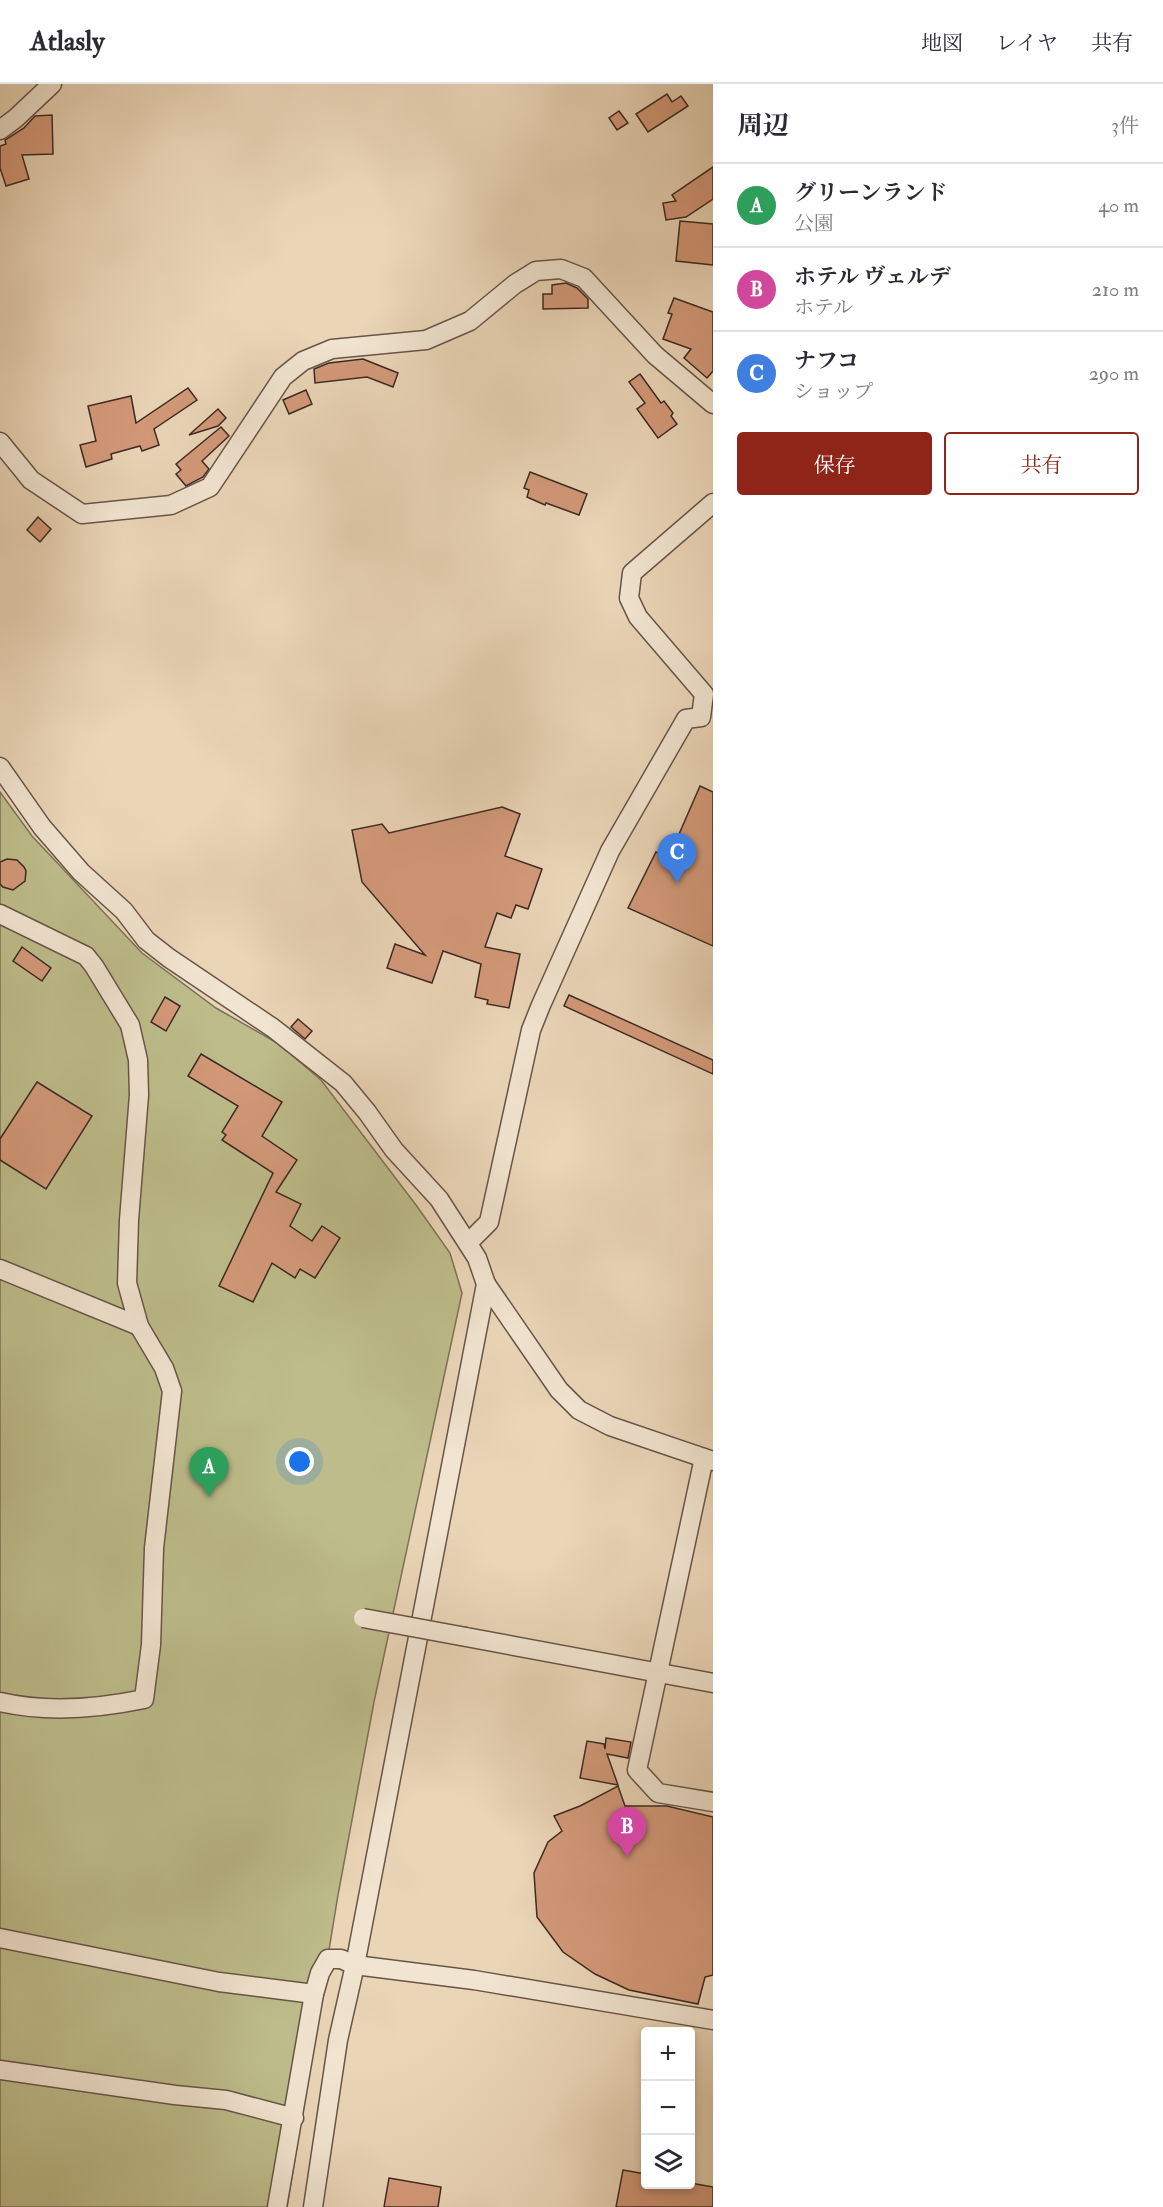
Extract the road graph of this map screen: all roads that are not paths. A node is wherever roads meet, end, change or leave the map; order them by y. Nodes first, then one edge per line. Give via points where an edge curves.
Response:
1 (52, 84) edge
2 (0, 130) edge
3 (713, 404) edge
4 (0, 442) edge
5 (713, 504) edge
6 (0, 767) edge
7 (0, 914) edge
8 (468, 1243) junction
9 (0, 1269) edge
10 (486, 1284) junction
11 (139, 1326) junction
12 (709, 1460) edge
13 (363, 1618) dead end
14 (657, 1672) junction
15 (713, 1683) edge
16 (0, 1702) edge
17 (713, 1802) edge
18 (0, 1938) edge
19 (355, 1965) junction
20 (314, 1994) junction
21 (713, 2020) edge
22 (0, 2070) edge
23 (294, 2118) junction
24 (277, 2207) edge
25 (313, 2207) edge

1 - 2 street
3 - 4 street via 654,355 584,278 561,269 536,272 514,284 470,321 426,340 332,348 303,361 283,377 210,487 171,504 82,514 31,480
5 - 8 street via 632,573 629,598 638,617 704,694 701,717 686,719 610,851 541,1005 531,1030 489,1222
6 - 8 street via 42,827 81,872 124,911 146,940 273,1028 343,1083 394,1150 439,1199
7 - 11 street via 86,956 129,1026 138,1060 139,1095 127,1282
8 - 10 street
9 - 11 street
10 - 12 street via 559,1390 579,1410 610,1426
10 - 19 street
11 - 16 street via 164,1368 172,1391 154,1548 151,1645 144,1699 58,1709
12 - 14 street
13 - 14 street, bridge
14 - 15 street
14 - 17 street via 637,1770 658,1793
18 - 20 street via 219,1982
19 - 20 street via 328,1959
19 - 21 street via 474,1980
19 - 25 street via 338,2040
20 - 23 street
22 - 23 street via 226,2100
23 - 24 street

